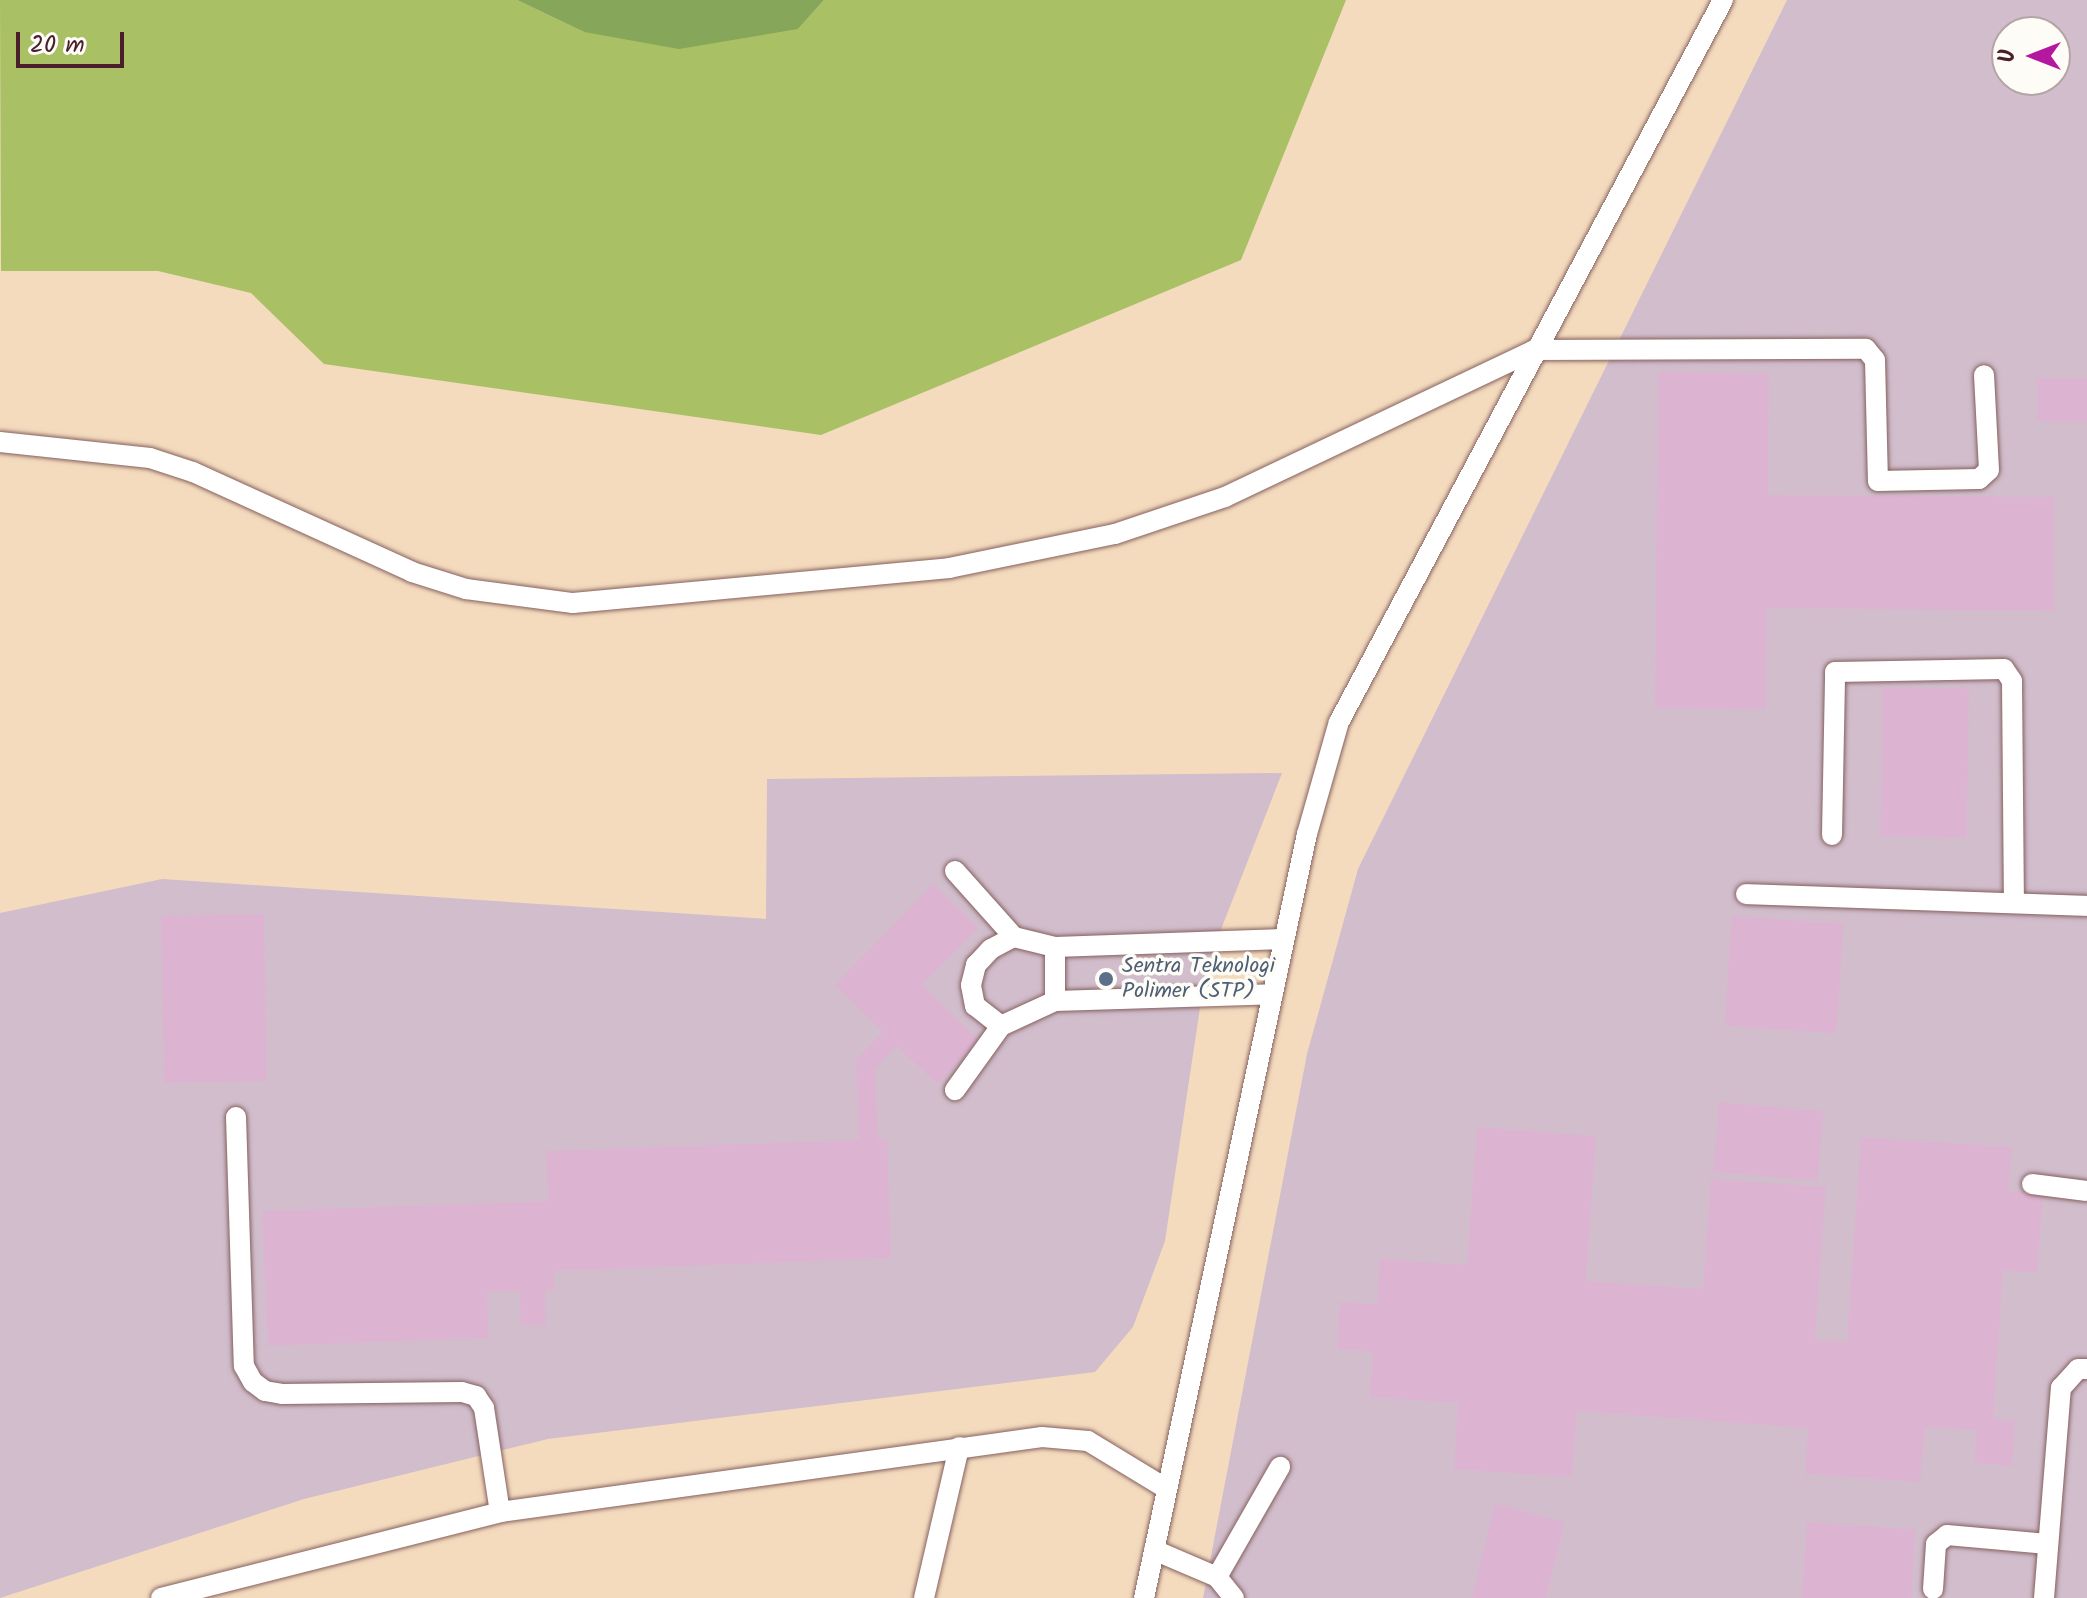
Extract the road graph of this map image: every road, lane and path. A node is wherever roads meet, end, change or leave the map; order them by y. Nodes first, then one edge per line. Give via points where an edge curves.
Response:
1 (1723, 0) edge
2 (1534, 350) junction
3 (1984, 375) dead end
4 (0, 442) edge
5 (1832, 835) dead end
6 (955, 871) dead end
7 (1746, 894) dead end
8 (2014, 903) junction
9 (2087, 906) edge
10 (1014, 937) junction
11 (1284, 939) junction
12 (1055, 947) junction
13 (1273, 994) junction
14 (1055, 1001) junction
15 (1001, 1026) junction
16 (955, 1090) dead end
17 (236, 1117) dead end
18 (2032, 1184) dead end
19 (2087, 1191) edge
20 (2087, 1369) edge
21 (959, 1447) junction
22 (1280, 1467) dead end
23 (1167, 1489) junction
24 (500, 1512) junction
25 (2048, 1544) junction
26 (1154, 1550) junction
27 (1217, 1577) junction
28 (1933, 1589) dead end
29 (161, 1598) edge
30 (924, 1598) edge
31 (1144, 1598) edge
32 (1234, 1598) edge
33 (2044, 1598) edge

1 - 2 lane
2 - 3 lane via 1866,349 1875,360 1874,469 1878,481 1888,485 1986,477
2 - 4 lane via 1225,497 1115,534 949,568 573,603 466,589 412,572 193,472 150,458
2 - 11 lane via 1339,722
5 - 8 lane via 1835,672 2004,669 2012,681
6 - 10 lane
7 - 8 lane
8 - 9 lane
10 - 12 lane
10 - 15 lane via 976,965 971,985 975,1006
11 - 12 lane
11 - 13 lane
12 - 14 lane
13 - 14 lane
13 - 23 lane
14 - 15 lane
15 - 16 lane
17 - 24 lane via 244,1366 253,1382 282,1394 476,1396 484,1408
18 - 19 lane
20 - 25 lane via 2078,1369 2061,1388
21 - 23 lane via 1064,1436 1088,1441
21 - 24 lane
21 - 30 lane
22 - 27 lane
23 - 26 lane
24 - 29 lane
25 - 28 lane via 1947,1535 1936,1544
25 - 33 lane
26 - 27 lane
26 - 31 lane
27 - 32 lane

